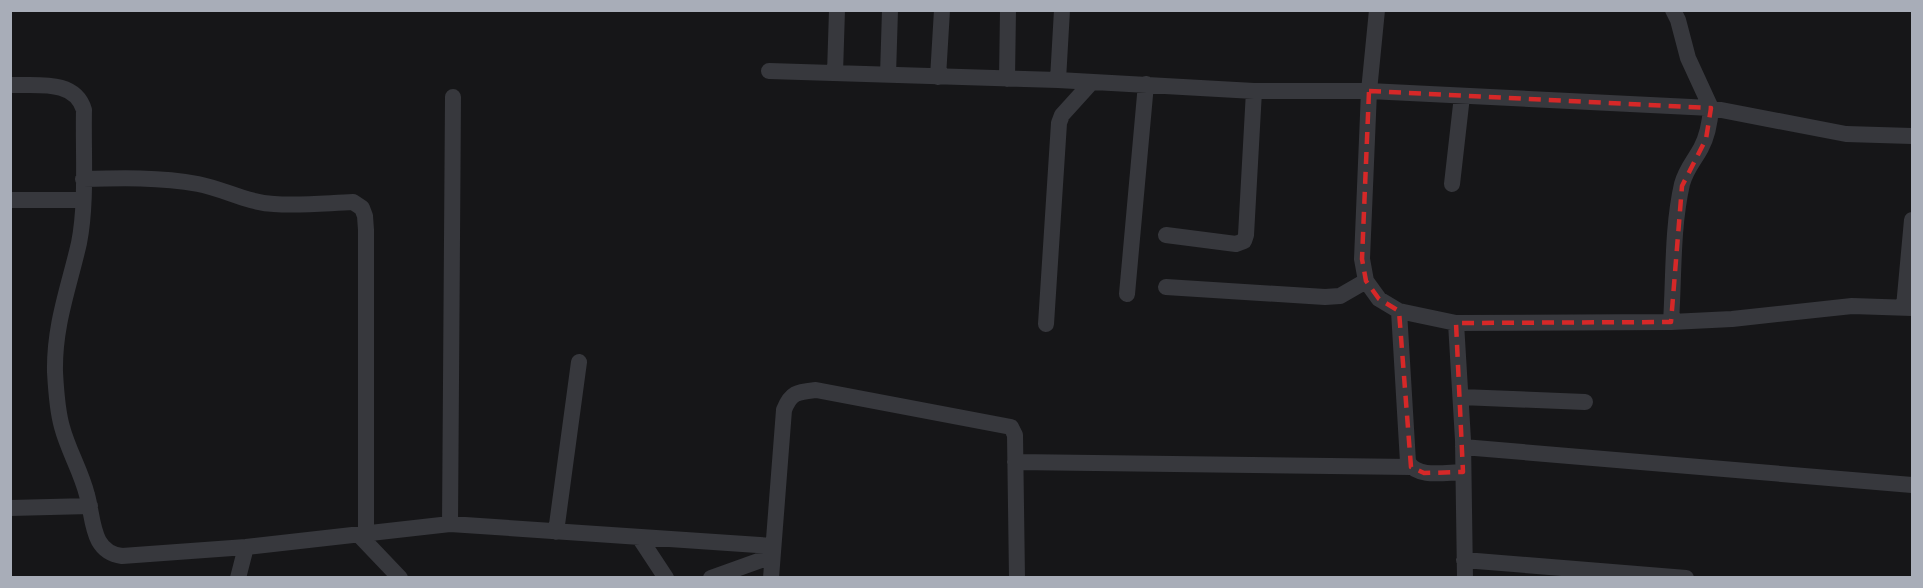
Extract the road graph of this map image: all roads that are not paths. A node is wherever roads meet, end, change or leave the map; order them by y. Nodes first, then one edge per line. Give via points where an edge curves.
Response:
1 (837, 10) edge
2 (890, 10) edge
3 (942, 10) edge
4 (1008, 10) edge
5 (1062, 10) edge
6 (1377, 10) edge
7 (1673, 10) edge
8 (769, 71) dead end
9 (835, 73) junction
10 (888, 75) junction
11 (938, 77) junction
12 (1007, 80) junction
13 (1058, 80) junction
14 (1091, 83) junction
15 (1146, 84) junction
16 (10, 85) edge
17 (1254, 91) junction
18 (1369, 91) junction
19 (1462, 96) junction
20 (453, 97) dead end
21 (1711, 108) junction
22 (1912, 136) edge
23 (83, 179) junction
24 (1452, 184) dead end
25 (10, 200) edge
26 (82, 200) junction
27 (1912, 220) edge
28 (1166, 235) dead end
29 (1366, 281) junction
30 (1166, 287) dead end
31 (1127, 294) dead end
32 (1908, 307) edge
33 (1399, 311) junction
34 (1671, 322) junction
35 (1456, 323) junction
36 (1046, 324) dead end
37 (579, 362) dead end
38 (1461, 397) junction
39 (1585, 402) dead end
40 (1463, 447) junction
41 (1015, 462) junction
42 (1411, 467) junction
43 (1463, 472) junction
44 (1912, 485) edge
45 (90, 506) junction
46 (10, 508) edge
47 (450, 524) junction
48 (556, 532) junction
49 (363, 535) junction
50 (639, 537) junction
51 (246, 547) junction
52 (772, 551) junction
53 (1464, 560) junction
54 (238, 578) edge
55 (400, 578) edge
56 (666, 578) edge
57 (711, 578) edge
58 (771, 578) edge
59 (1017, 578) edge
60 (1465, 578) edge
61 (1686, 578) edge

1 - 9 street
2 - 10 street
3 - 11 street
4 - 12 street
5 - 13 street
6 - 18 street
7 - 21 street via 1688,58
8 - 9 street
9 - 10 street
10 - 11 street
11 - 12 street
12 - 13 street
13 - 14 street
14 - 15 street
14 - 36 street via 1059,123
15 - 17 street
15 - 31 street
16 - 23 street via 59,87 77,95 84,110
17 - 18 street
17 - 28 street via 1244,241 1236,244
18 - 19 street
18 - 29 street via 1362,259
19 - 21 street
19 - 24 street
20 - 47 street
21 - 22 street via 1846,134
21 - 34 street via 1706,139 1690,163 1682,186
23 - 26 street
23 - 49 street via 168,180 274,204 353,202 362,208 366,230
25 - 26 street
26 - 45 street via 79,242 61,309 55,372 61,425
27 - 32 street
29 - 30 street via 1340,296 1325,297
29 - 33 street via 1379,299
32 - 34 street via 1852,306
33 - 35 street
33 - 42 street
34 - 35 street
35 - 38 street
37 - 48 street
38 - 39 street
38 - 40 street
40 - 43 street
40 - 44 street
41 - 42 street
41 - 52 street via 1014,430 1006,426 816,390 798,392 788,399 784,410
41 - 59 street
42 - 43 street via 1424,473
43 - 53 street
45 - 46 street
45 - 51 street via 100,546 112,555
47 - 48 street
47 - 49 street
48 - 50 street
49 - 51 street
49 - 55 street
50 - 52 street
50 - 56 street
51 - 54 street
52 - 57 street
52 - 58 street
53 - 60 street
53 - 61 street

